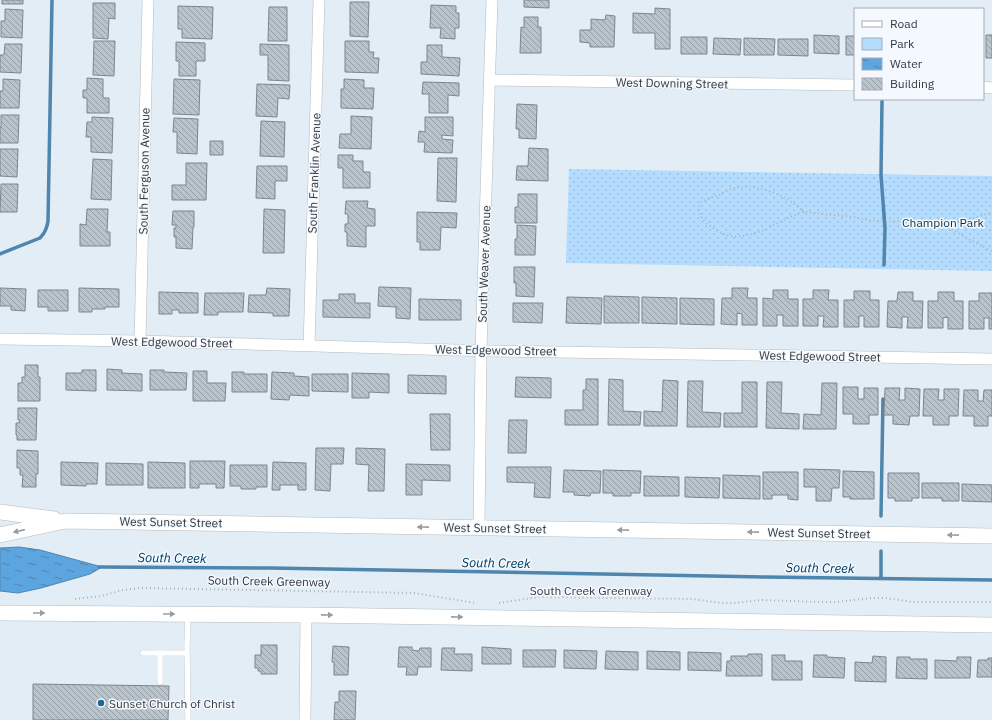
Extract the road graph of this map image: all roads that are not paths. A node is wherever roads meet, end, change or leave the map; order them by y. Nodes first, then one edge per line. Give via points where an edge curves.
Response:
1 (148, 0) edge
2 (319, 0) edge
3 (492, 0) edge
4 (489, 80) junction
5 (854, 86) edge
6 (0, 340) edge
7 (140, 341) junction
8 (308, 346) junction
9 (481, 351) junction
10 (992, 359) edge
11 (0, 512) edge
12 (65, 521) junction
13 (479, 527) junction
14 (0, 535) edge
15 (992, 536) edge
16 (0, 613) edge
17 (188, 614) junction
18 (306, 615) junction
19 (992, 624) edge
20 (143, 653) dead end
21 (160, 653) junction
22 (188, 653) junction
23 (160, 682) dead end
24 (188, 720) edge
25 (305, 720) edge

1 - 7 street, South Ferguson Avenue
2 - 8 street, South Franklin Avenue
3 - 4 street, South Weaver Avenue
4 - 5 street, West Downing Street
4 - 9 street, South Weaver Avenue
6 - 7 street, West Edgewood Street
7 - 8 street, West Edgewood Street
8 - 9 street, West Edgewood Street
9 - 10 street, West Edgewood Street
9 - 13 street, South Weaver Avenue
11 - 12 main road
13 -> 12 main road, West Sunset Street
12 -> 14 main road, West Sunset Street
15 -> 13 main road, West Sunset Street
16 -> 17 main road
17 - 18 main road
17 - 22 lane
18 -> 19 main road
18 - 25 street
20 - 21 lane
21 - 22 lane
21 - 23 lane
22 - 24 lane

